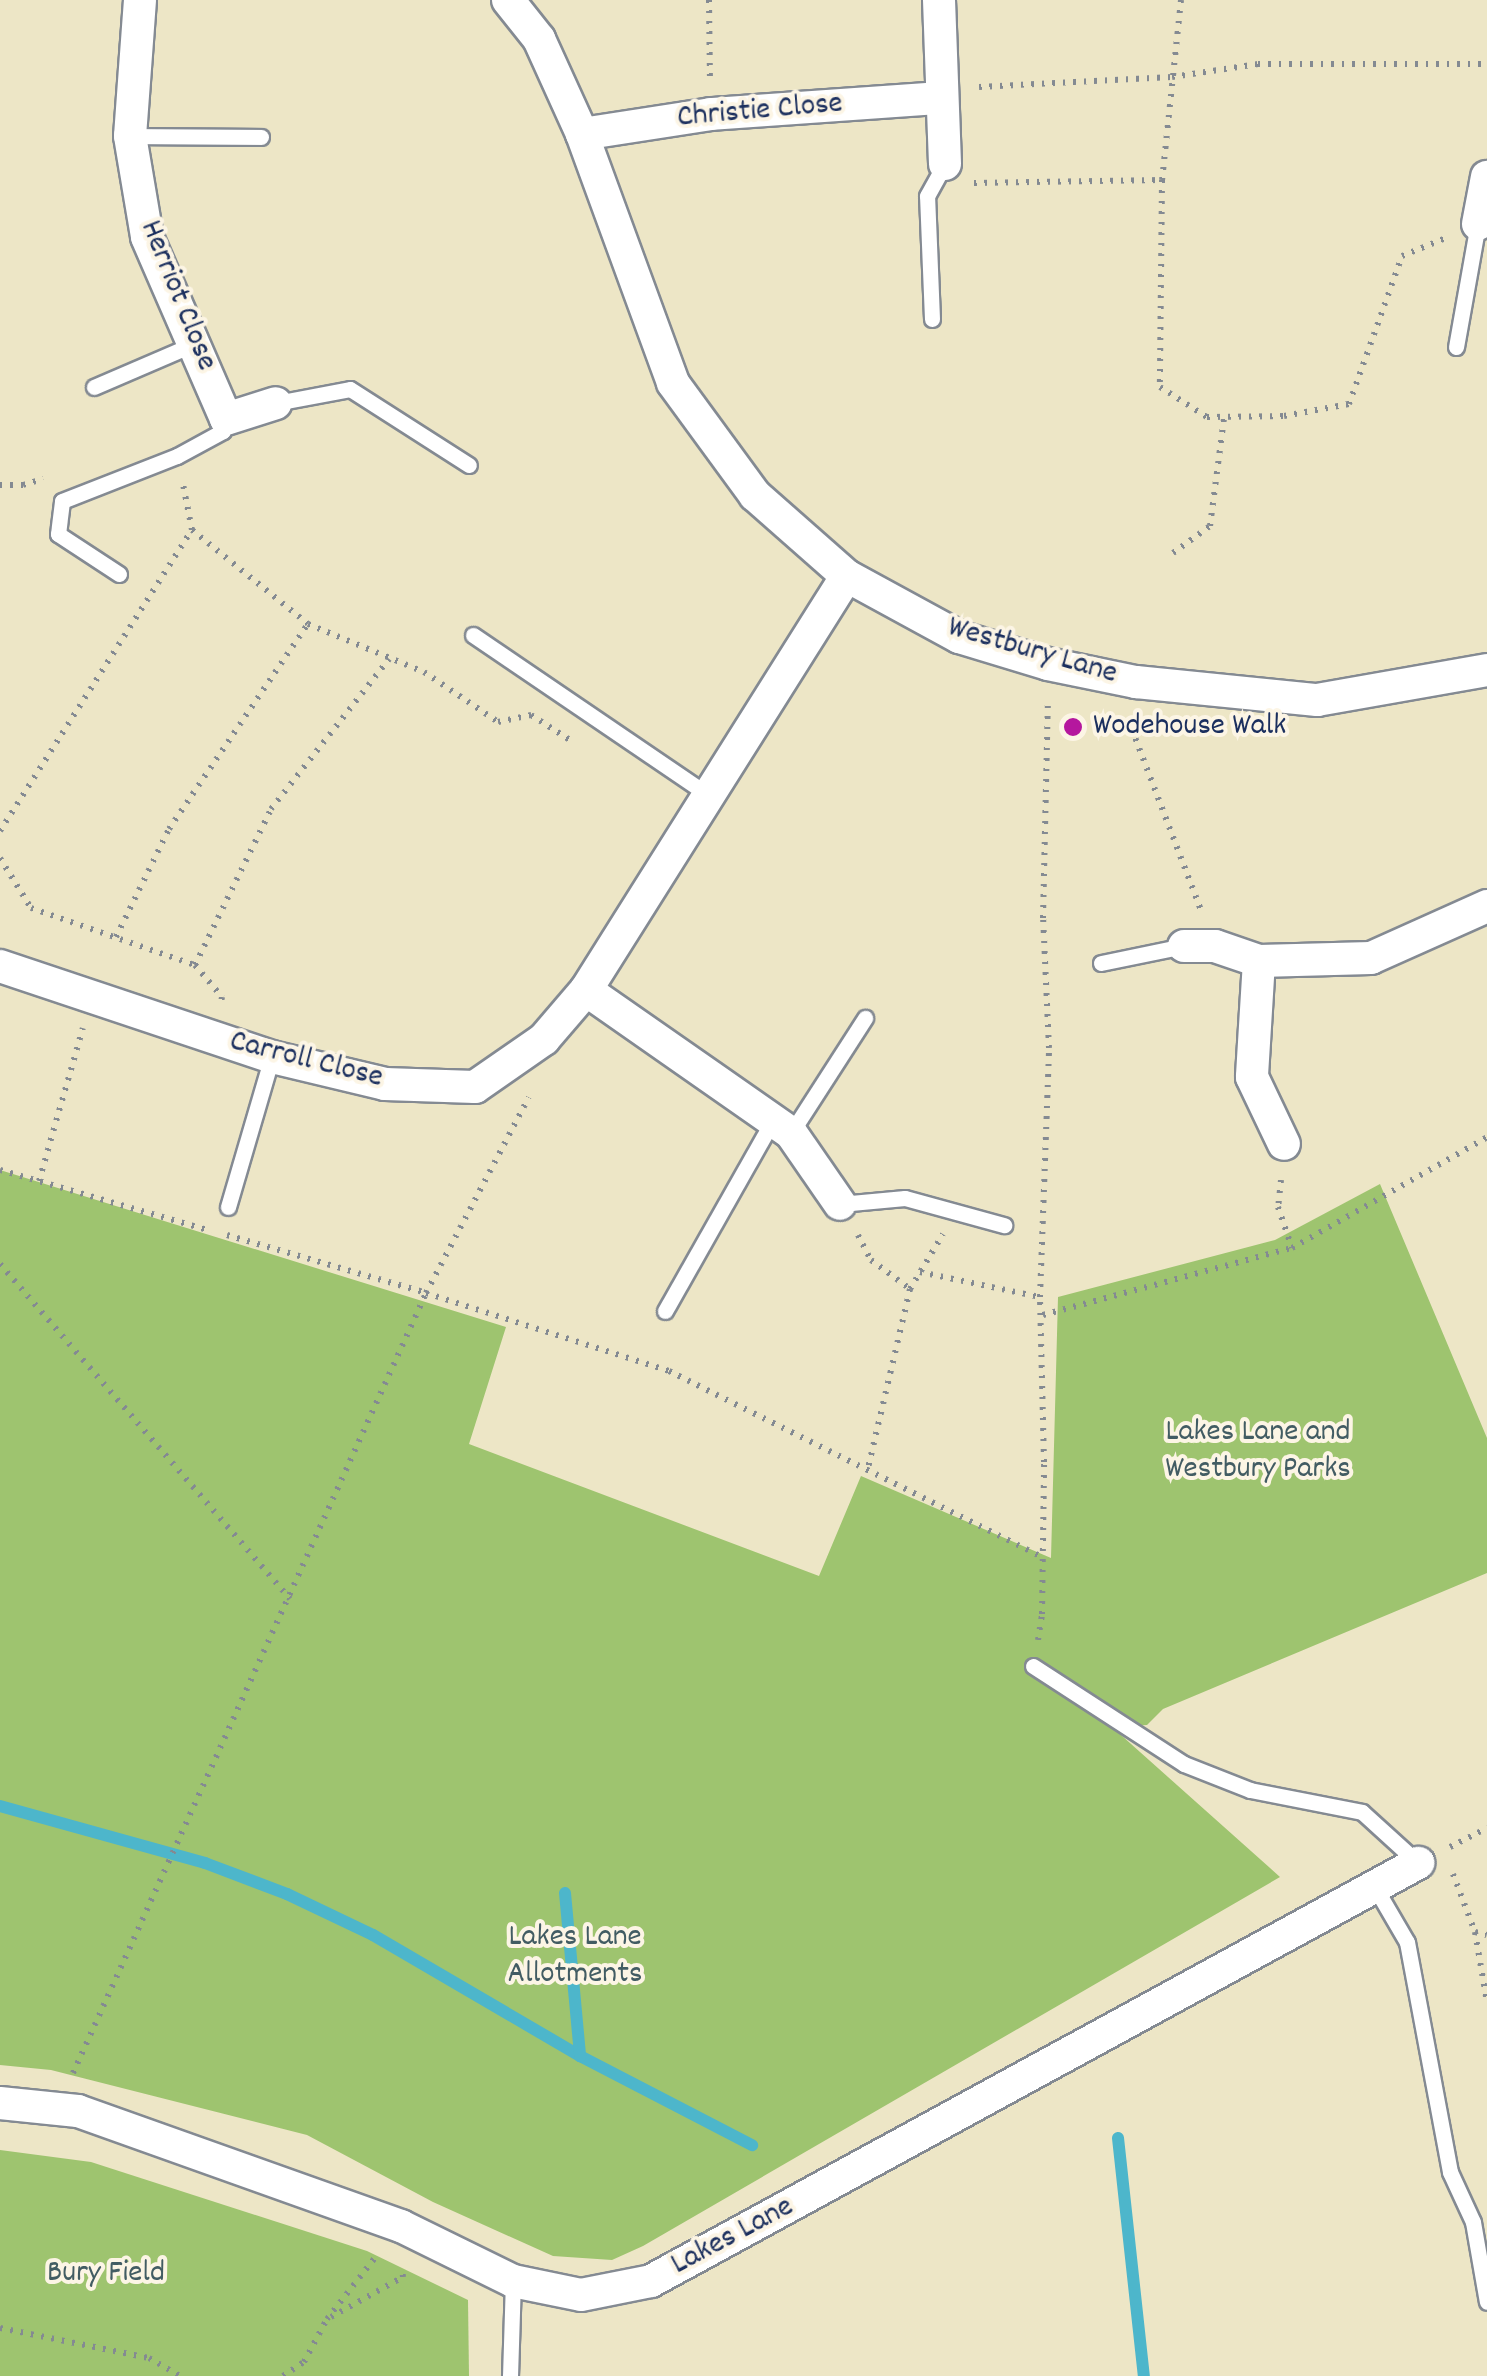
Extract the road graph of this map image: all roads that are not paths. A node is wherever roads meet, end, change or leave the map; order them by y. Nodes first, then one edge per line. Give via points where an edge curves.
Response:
1 (140, 0) edge
2 (508, 0) edge
3 (939, 0) edge
4 (939, 94) junction
5 (582, 134) junction
6 (130, 136) junction
7 (262, 137) dead end
8 (944, 164) joint
9 (1484, 201) edge
10 (932, 320) dead end
11 (196, 343) junction
12 (1456, 348) dead end
13 (94, 387) dead end
14 (276, 403) joint
15 (226, 419) junction
16 (469, 466) dead end
17 (119, 574) dead end
18 (847, 576) junction
19 (474, 634) dead end
20 (1487, 670) edge
21 (708, 795) junction
22 (1487, 906) edge
23 (1199, 946) joint
24 (1259, 961) junction
25 (1101, 962) dead end
26 (0, 966) edge
27 (586, 990) junction
28 (865, 1018) dead end
29 (272, 1057) junction
30 (782, 1126) junction
31 (1284, 1144) road end
32 (840, 1204) joint
33 (228, 1207) dead end
34 (1004, 1224) dead end
35 (665, 1311) dead end
36 (1033, 1666) road end
37 (1434, 1864) joint
38 (1376, 1889) junction
39 (0, 2103) edge
40 (513, 2281) junction
41 (1487, 2302) edge
42 (510, 2376) edge

1 - 6 street, Herriot Close
2 - 5 street, Westbury Lane via 539,40
3 - 4 street
4 - 5 street, Christie Close via 711,114
4 - 8 street
5 - 18 street, Westbury Lane via 674,383 754,495
6 - 7 lane
6 - 11 street, Herriot Close via 146,237
8 - 10 lane via 927,196
9 - 12 lane
11 - 13 lane
11 - 15 street, Herriot Close
14 - 15 street
14 - 16 lane via 350,389
15 - 17 lane via 223,431 177,456 62,501 58,534
18 - 20 street, Westbury Lane via 958,637 1136,682 1317,700
18 - 21 street, Carroll Close
19 - 21 lane
21 - 27 street, Carroll Close
22 - 24 street via 1371,958
23 - 24 street
23 - 25 lane
24 - 31 street via 1252,1077
26 - 29 street, Carroll Close
27 - 29 street, Carroll Close via 544,1039 475,1087 385,1084
27 - 30 street
28 - 30 lane
29 - 33 lane
30 - 32 street
30 - 35 lane
32 - 34 lane via 904,1198
36 - 37 lane via 1184,1764 1250,1790 1362,1812
37 - 38 street, Lakes Lane
38 - 40 street, Lakes Lane via 652,2282 581,2296
38 - 41 lane via 1407,1942 1450,2172 1473,2222
39 - 40 street, Lakes Lane via 78,2111 401,2226
40 - 42 lane

